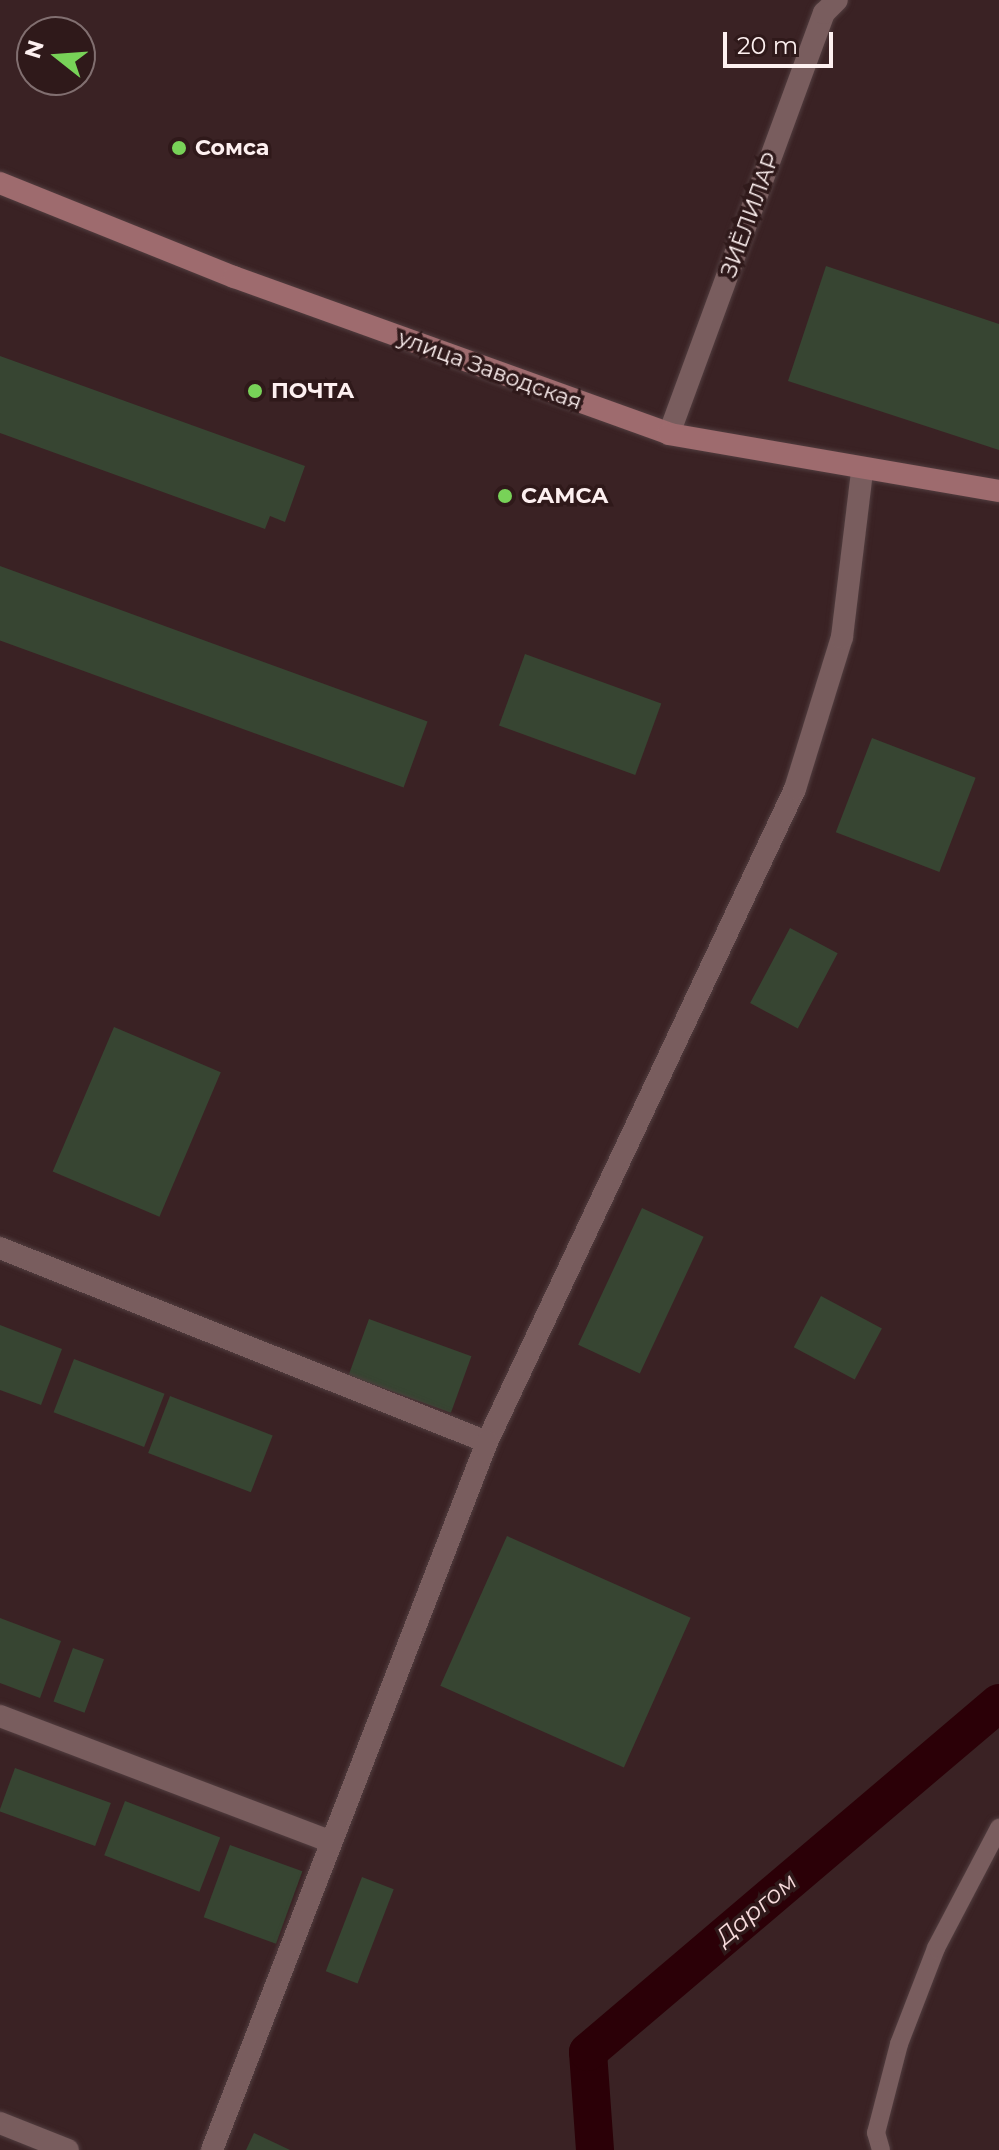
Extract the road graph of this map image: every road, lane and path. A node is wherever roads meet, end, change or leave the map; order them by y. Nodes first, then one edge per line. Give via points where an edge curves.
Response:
1 (837, 0) edge
2 (0, 183) edge
3 (669, 434) junction
4 (862, 472) junction
5 (999, 491) edge
6 (0, 1248) edge
7 (487, 1442) junction
8 (0, 1716) edge
9 (999, 1828) edge
10 (331, 1842) junction
11 (0, 2123) edge
12 (68, 2150) edge
13 (212, 2150) edge
14 (881, 2150) edge

1 - 3 street, ЗИЁЛИЛАР via 824,13
2 - 3 main road, улица Заводская via 234,277
3 - 4 main road, улица Заводская
4 - 5 main road, улица Заводская
4 - 7 street via 842,637 795,789
6 - 7 street
7 - 10 street
8 - 10 street
9 - 14 lane via 936,1948 899,2044 876,2133
10 - 13 street
11 - 12 street

